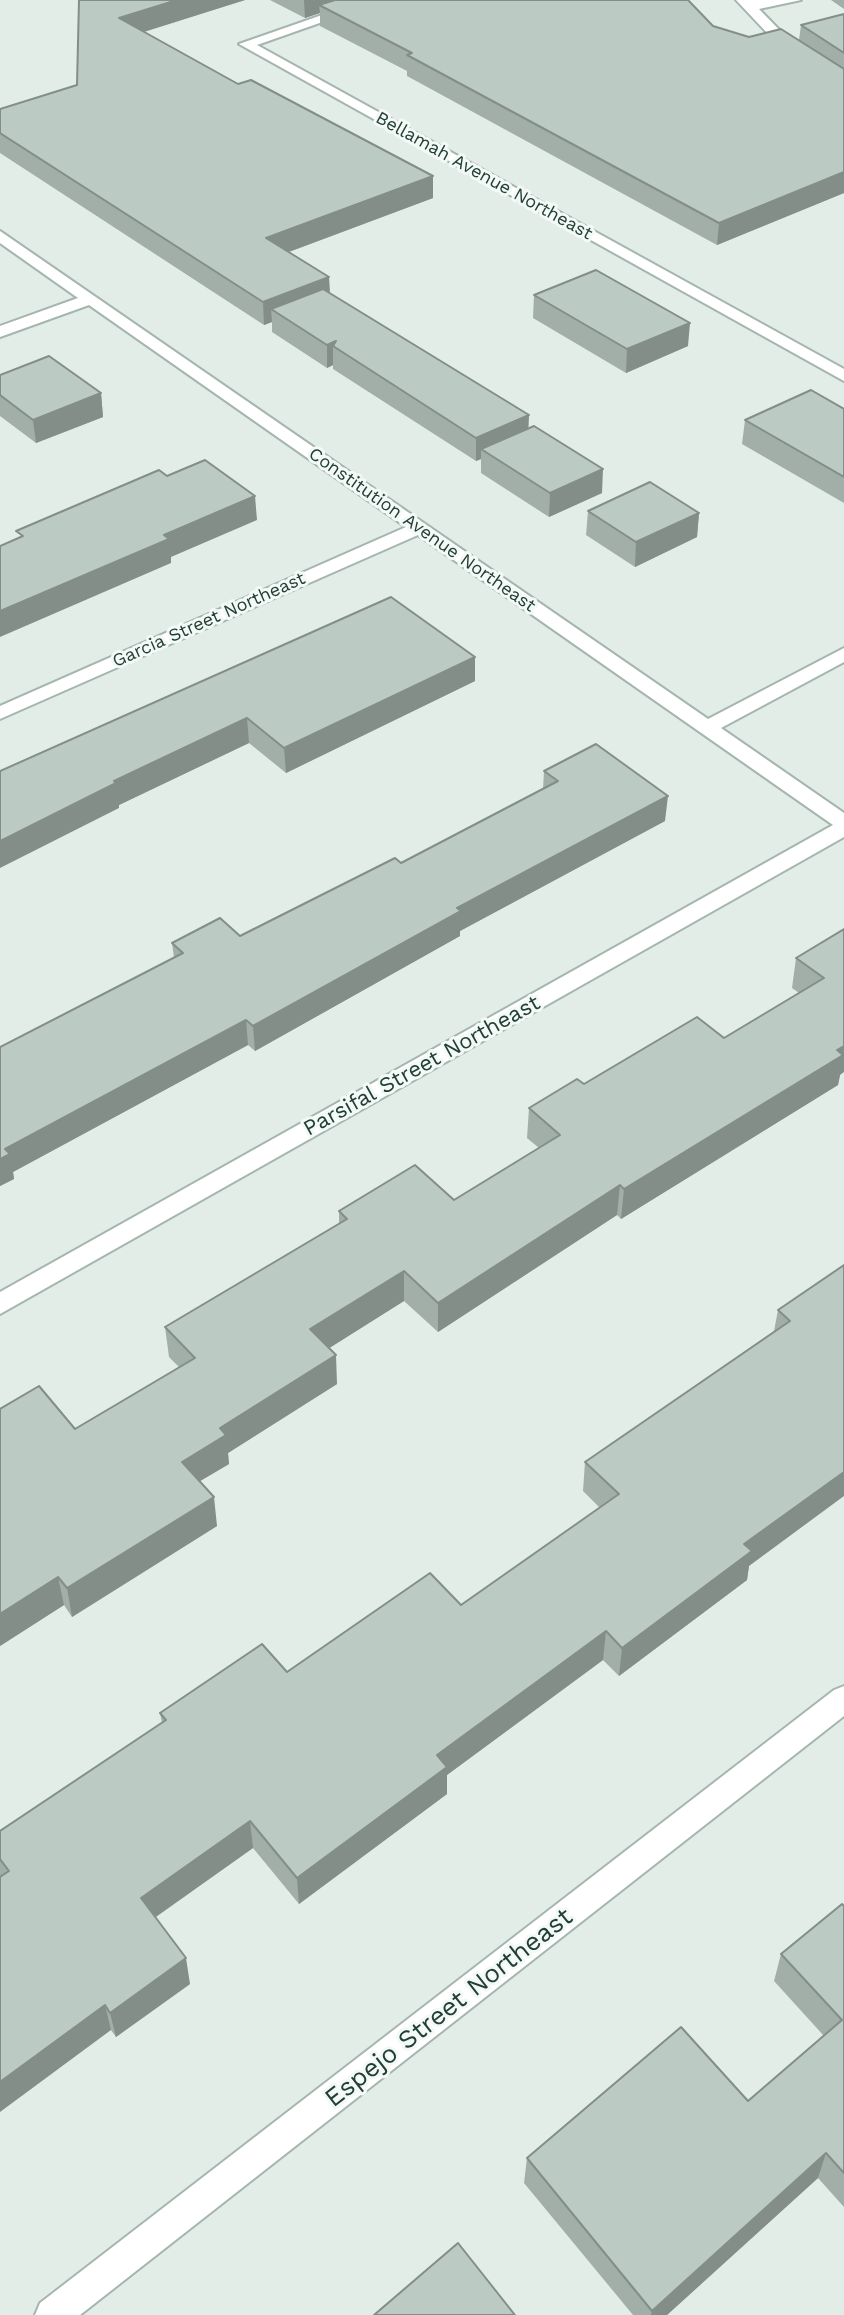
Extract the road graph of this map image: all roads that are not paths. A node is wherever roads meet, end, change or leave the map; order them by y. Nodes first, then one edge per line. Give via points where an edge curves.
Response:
1 (378, 0) edge
2 (794, 0) edge
3 (746, 3) edge
4 (844, 85) edge
5 (0, 236) edge
6 (90, 299) junction
7 (0, 332) edge
8 (844, 376) edge
9 (419, 528) junction
10 (844, 654) edge
11 (0, 713) edge
12 (707, 728) junction
13 (844, 826) edge
14 (0, 1304) edge
15 (844, 1699) edge
16 (52, 2315) edge

1 - 8 street, Bellamah Avenue Northeast via 246,44
2 - 3 street
3 - 4 street via 792,51
5 - 6 street, Constitution Avenue Northeast
6 - 7 street
6 - 9 street, Constitution Avenue Northeast
9 - 11 street, Garcia Street Northeast
9 - 12 street, Constitution Avenue Northeast
10 - 12 street
12 - 13 street, Constitution Avenue Northeast
13 - 14 street, Parsifal Street Northeast
15 - 16 street, Espejo Street Northeast

